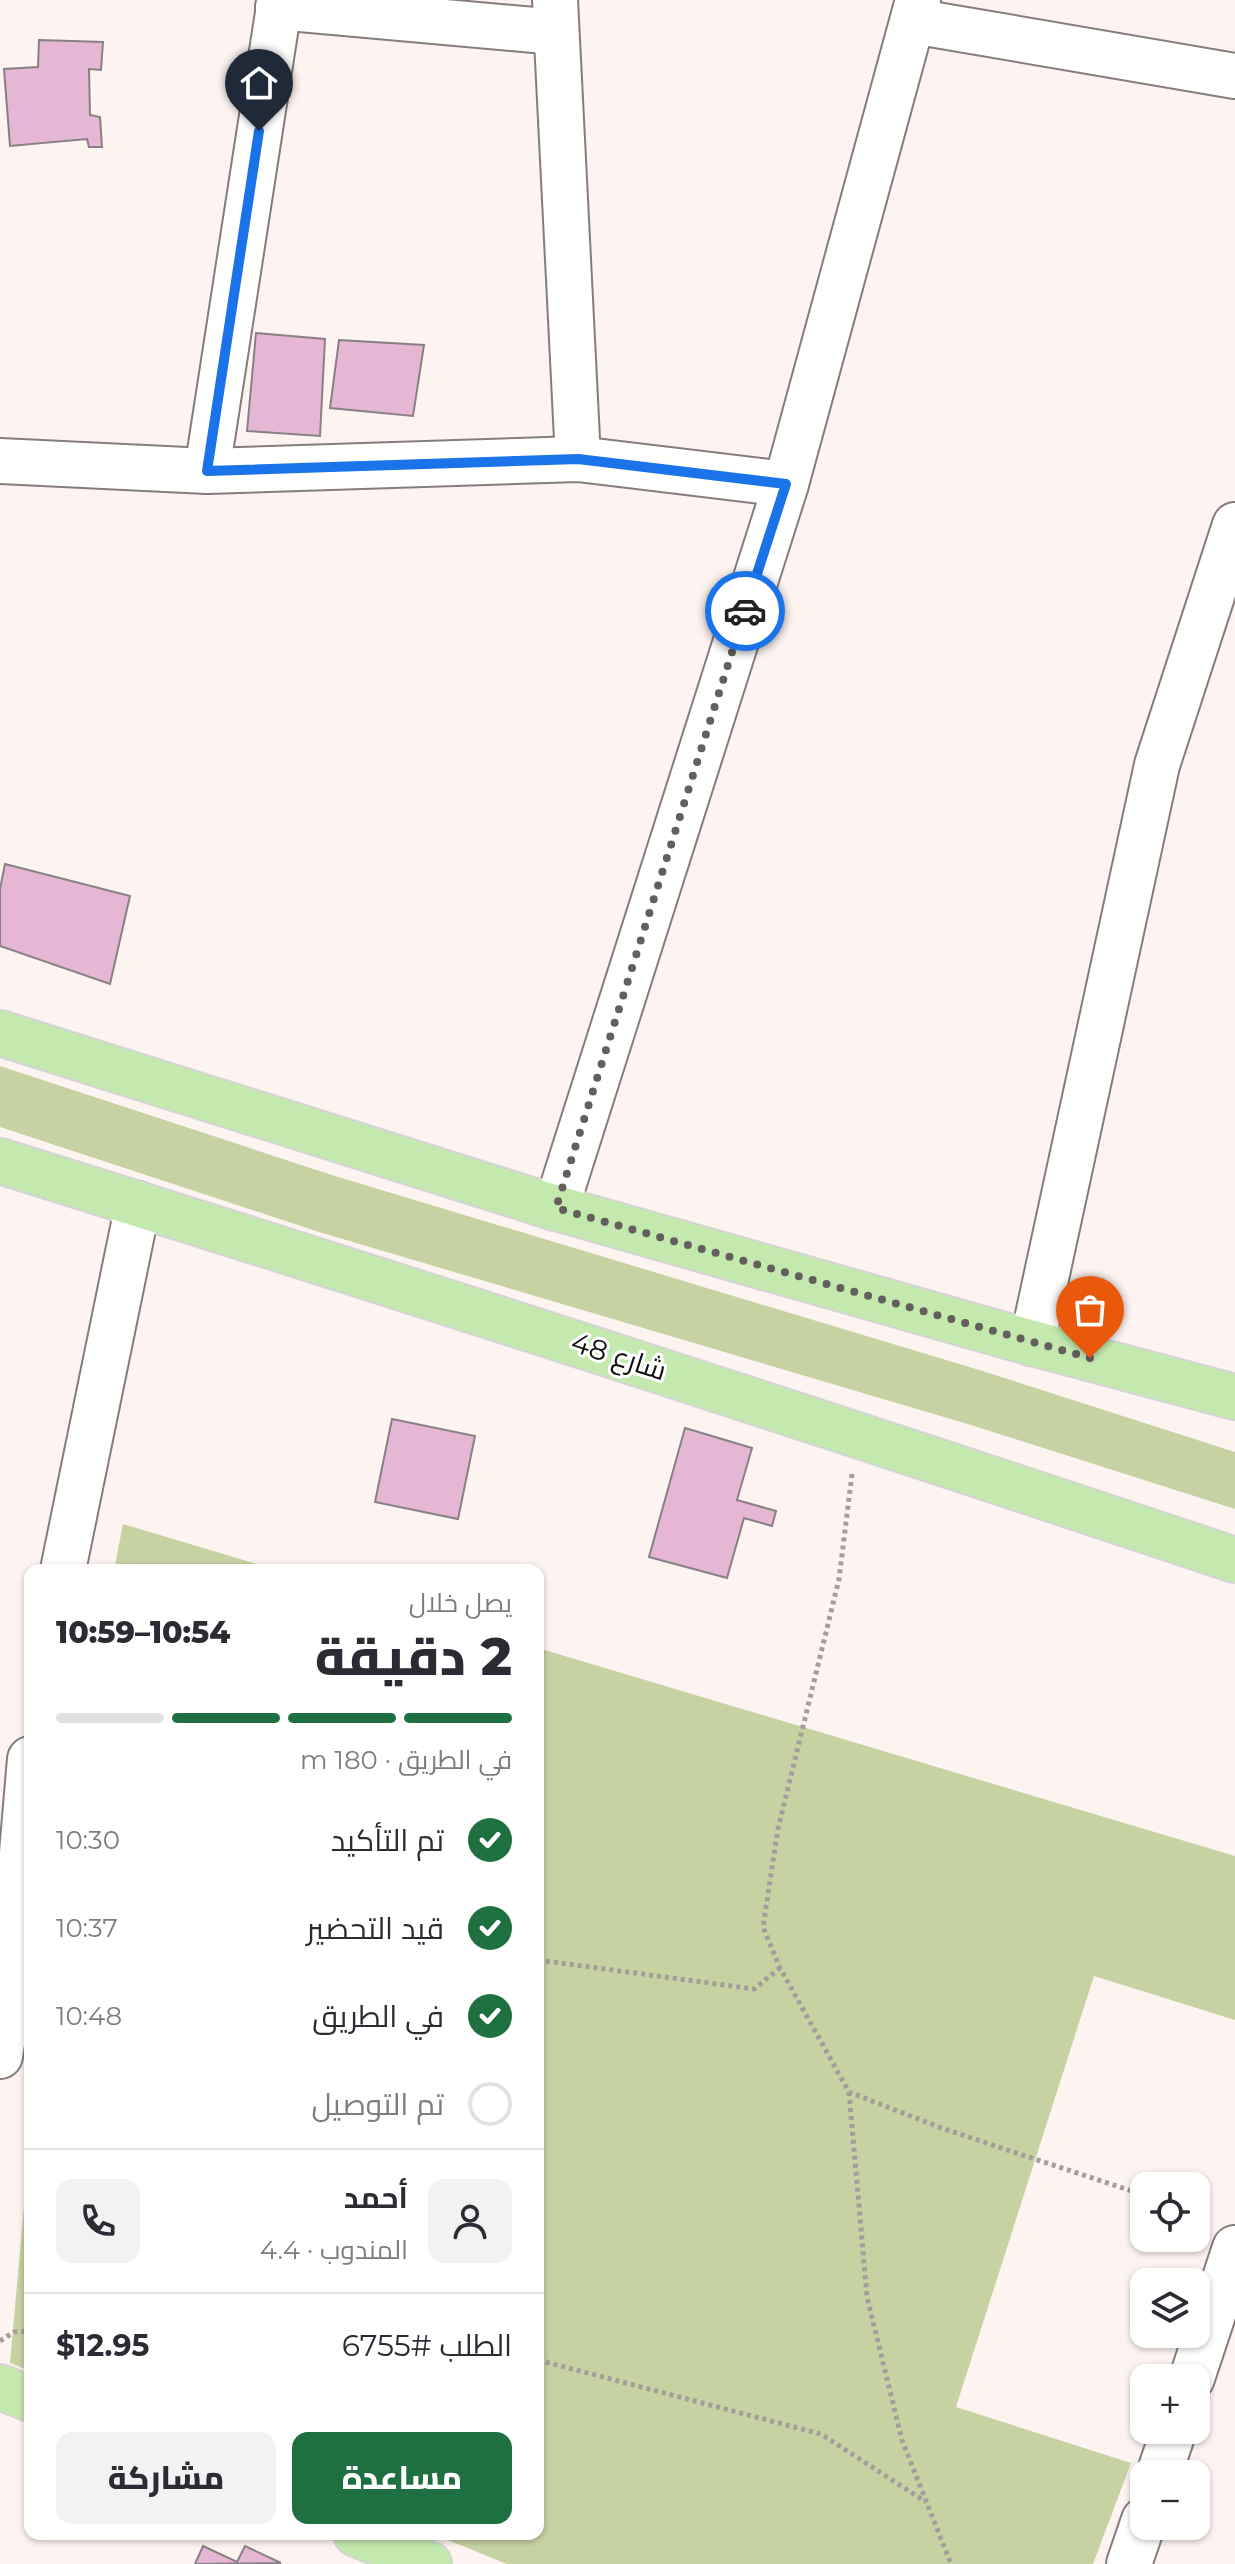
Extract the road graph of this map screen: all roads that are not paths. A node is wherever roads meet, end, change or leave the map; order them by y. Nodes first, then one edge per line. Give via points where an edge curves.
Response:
1 (279, 4) edge
2 (915, 10) edge
3 (556, 16) edge
4 (1235, 76) edge
5 (578, 459) junction
6 (0, 461) edge
7 (207, 471) junction
8 (786, 484) junction
9 (1235, 525) edge
10 (1225, 590) edge
11 (0, 1033) edge
12 (0, 1161) edge
13 (138, 1204) junction
14 (556, 1208) junction
15 (1032, 1343) junction
16 (1235, 1397) edge
17 (1235, 1560) edge
18 (64, 1564) edge
19 (24, 1829) edge
20 (0, 2056) edge
21 (1235, 2248) edge
22 (1197, 2364) edge
23 (0, 2387) edge
24 (24, 2397) edge
25 (371, 2540) edge
26 (1137, 2540) edge
27 (429, 2564) edge
28 (1129, 2564) edge

1 - 3 street
1 - 7 street
2 - 4 street
2 - 8 street
3 - 5 street
5 - 7 street
5 - 8 street
6 - 7 street
8 - 14 street
9 - 10 street
10 - 15 street via 1157,765
11 - 14 main road
12 - 13 main road, 48 شارع
13 - 17 main road, 48 شارع via 857,1433
13 - 18 street
14 - 15 main road
15 - 16 main road
19 - 20 street
21 - 22 street
23 - 24 main road
25 - 27 main road
26 - 28 street

